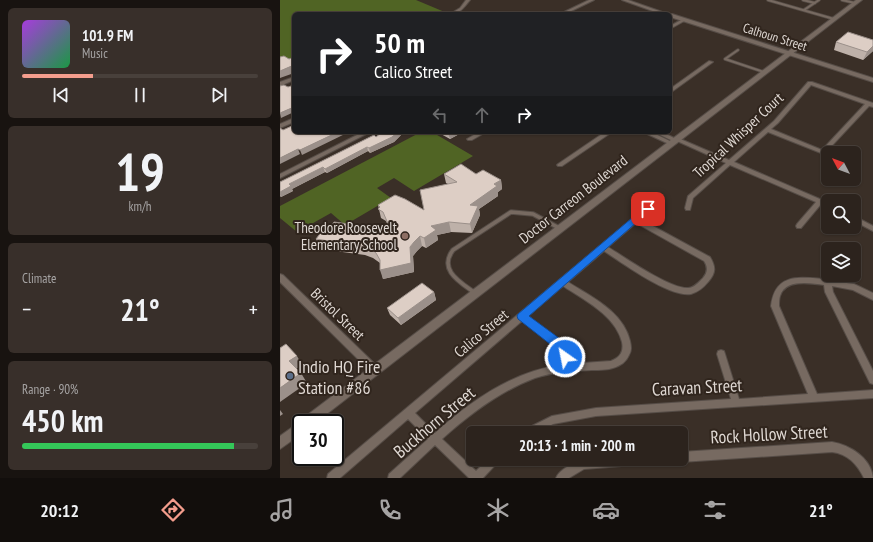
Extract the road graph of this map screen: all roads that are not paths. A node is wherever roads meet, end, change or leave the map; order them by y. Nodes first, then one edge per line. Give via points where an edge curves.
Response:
1 (468, 0) edge
2 (592, 0) edge
3 (624, 0) edge
4 (768, 0) edge
5 (803, 0) edge
6 (819, 0) edge
7 (842, 0) edge
8 (857, 2) edge
9 (815, 3) junction
10 (804, 10) junction
11 (456, 12) edge
12 (566, 12) edge
13 (660, 12) edge
14 (672, 16) edge
15 (834, 19) junction
16 (684, 20) junction
17 (672, 27) edge
18 (738, 50) dead end
19 (790, 53) junction
20 (712, 62) dead end
21 (764, 72) junction
22 (292, 80) edge
23 (873, 80) edge
24 (280, 84) edge
25 (672, 90) edge
26 (871, 105) edge
27 (292, 121) edge
28 (280, 126) edge
29 (767, 129) junction
30 (363, 134) edge
31 (479, 134) edge
32 (606, 134) edge
33 (652, 134) edge
34 (661, 134) edge
35 (470, 139) dead end
36 (674, 141) junction
37 (730, 162) junction
38 (560, 165) dead end
39 (280, 176) edge
40 (820, 202) joint
41 (688, 208) dead end
42 (648, 209) dead end
43 (636, 220) junction
44 (861, 222) edge
45 (799, 226) dead end
46 (872, 228) edge
47 (560, 229) junction
48 (603, 247) junction
49 (280, 277) edge
50 (562, 282) junction
51 (827, 283) junction
52 (476, 294) junction
53 (873, 297) edge
54 (522, 316) junction
55 (721, 354) dead end
56 (564, 369) junction
57 (376, 371) junction
58 (873, 380) edge
59 (873, 394) edge
60 (814, 398) junction
61 (736, 402) junction
62 (408, 413) junction
63 (318, 414) edge
64 (540, 426) edge
65 (292, 434) edge
66 (435, 440) junction
67 (280, 443) edge
68 (688, 457) edge
69 (488, 466) edge
70 (580, 466) edge
71 (332, 478) edge
72 (393, 478) edge
73 (476, 478) edge
74 (561, 478) edge
75 (869, 478) edge

1 - 11 street
2 - 12 street
3 - 13 street
4 - 10 lane
5 - 9 lane
6 - 9 lane
7 - 8 lane
8 - 15 main road, Doctor Carreon Boulevard
9 - 10 lane
10 - 15 lane
14 - 16 street, Calhoun Street
15 - 19 main road, Doctor Carreon Boulevard
16 - 17 street
16 - 19 street, Calhoun Street
18 - 21 lane via 725,59
19 - 21 main road, Doctor Carreon Boulevard
19 - 23 street, Calhoun Street
20 - 25 street
21 - 36 main road, Doctor Carreon Boulevard
22 - 24 street
26 - 29 street via 823,152
26 - 29 street, Tropical Whisper Court via 810,83
27 - 28 street
29 - 37 street, Tropical Whisper Court
30 - 39 street
31 - 35 street
32 - 38 street
33 - 36 street
34 - 36 street
36 - 37 street
36 - 47 main road, Doctor Carreon Boulevard
37 - 40 street
37 - 41 street, Tropical Whisper Court via 690,197
40 - 45 street
42 - 43 street, Calico Street
43 - 48 street, Calico Street
43 - 48 street via 707,259 711,265 710,275 697,288 689,291 674,289
44 - 46 street
47 - 52 main road, Doctor Carreon Boulevard
47 - 52 lane via 533,214 511,212 453,250 447,260 450,273
48 - 50 street, Calico Street
49 - 57 street, Bristol Street
50 - 54 street, Calico Street
50 - 56 street, Buckhorn Street via 609,315 622,332 627,351 619,362 612,365
51 - 53 street via 854,287
51 - 58 street via 829,292
51 - 60 street via 791,281 779,290 775,297 775,306
52 - 57 main road, Doctor Carreon Boulevard
54 - 56 street via 561,347 565,357
54 - 62 street, Calico Street
55 - 61 street
56 - 66 street, Buckhorn Street via 537,374 492,394
57 - 63 main road, Doctor Carreon Boulevard
59 - 60 street, Caravan Street
60 - 61 street, Caravan Street
61 - 64 street, Caravan Street via 596,412 552,420
62 - 66 street
62 - 71 street, Calico Street
65 - 67 main road
66 - 72 street, Buckhorn Street
66 - 73 street
68 - 75 street, Rock Hollow Street via 832,447 840,448 858,458
69 - 73 street
70 - 74 street

